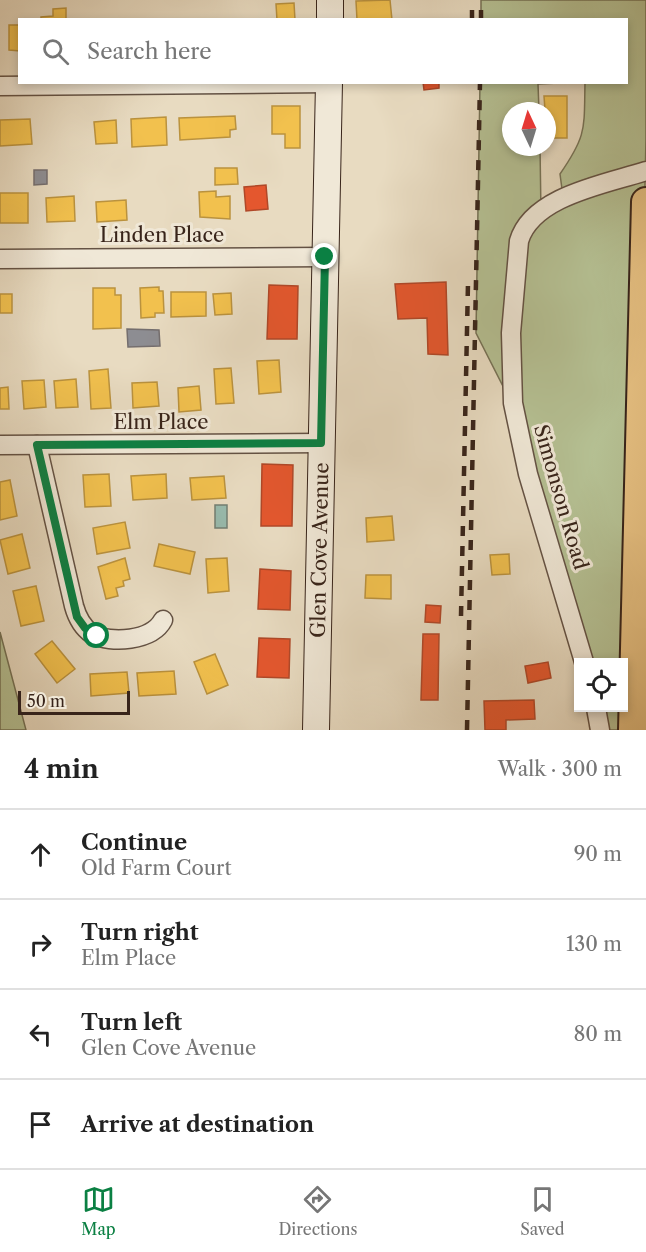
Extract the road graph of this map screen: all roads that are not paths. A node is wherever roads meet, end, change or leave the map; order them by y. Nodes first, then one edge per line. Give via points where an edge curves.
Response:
1 (330, 0) edge
2 (330, 18) edge
3 (219, 84) edge
4 (329, 84) edge
5 (0, 86) edge
6 (646, 171) edge
7 (646, 202) edge
8 (325, 257) junction
9 (0, 259) edge
10 (321, 443) junction
11 (0, 445) edge
12 (37, 445) junction
13 (163, 621) dead end
14 (583, 658) edge
15 (597, 712) edge
16 (316, 730) edge
17 (600, 730) edge
18 (633, 730) edge

1 - 2 main road
3 - 5 street
4 - 8 main road, Glen Cove Avenue
6 - 14 street, Simonson Road via 553,202 531,218 519,241 511,333 513,403 528,474
7 - 18 main road
8 - 9 street, Linden Place
8 - 10 main road, Glen Cove Avenue
10 - 12 street, Elm Place
10 - 16 main road, Glen Cove Avenue
11 - 12 street, Elm Place
12 - 13 street via 80,622 97,636 123,638 146,634
15 - 17 street

